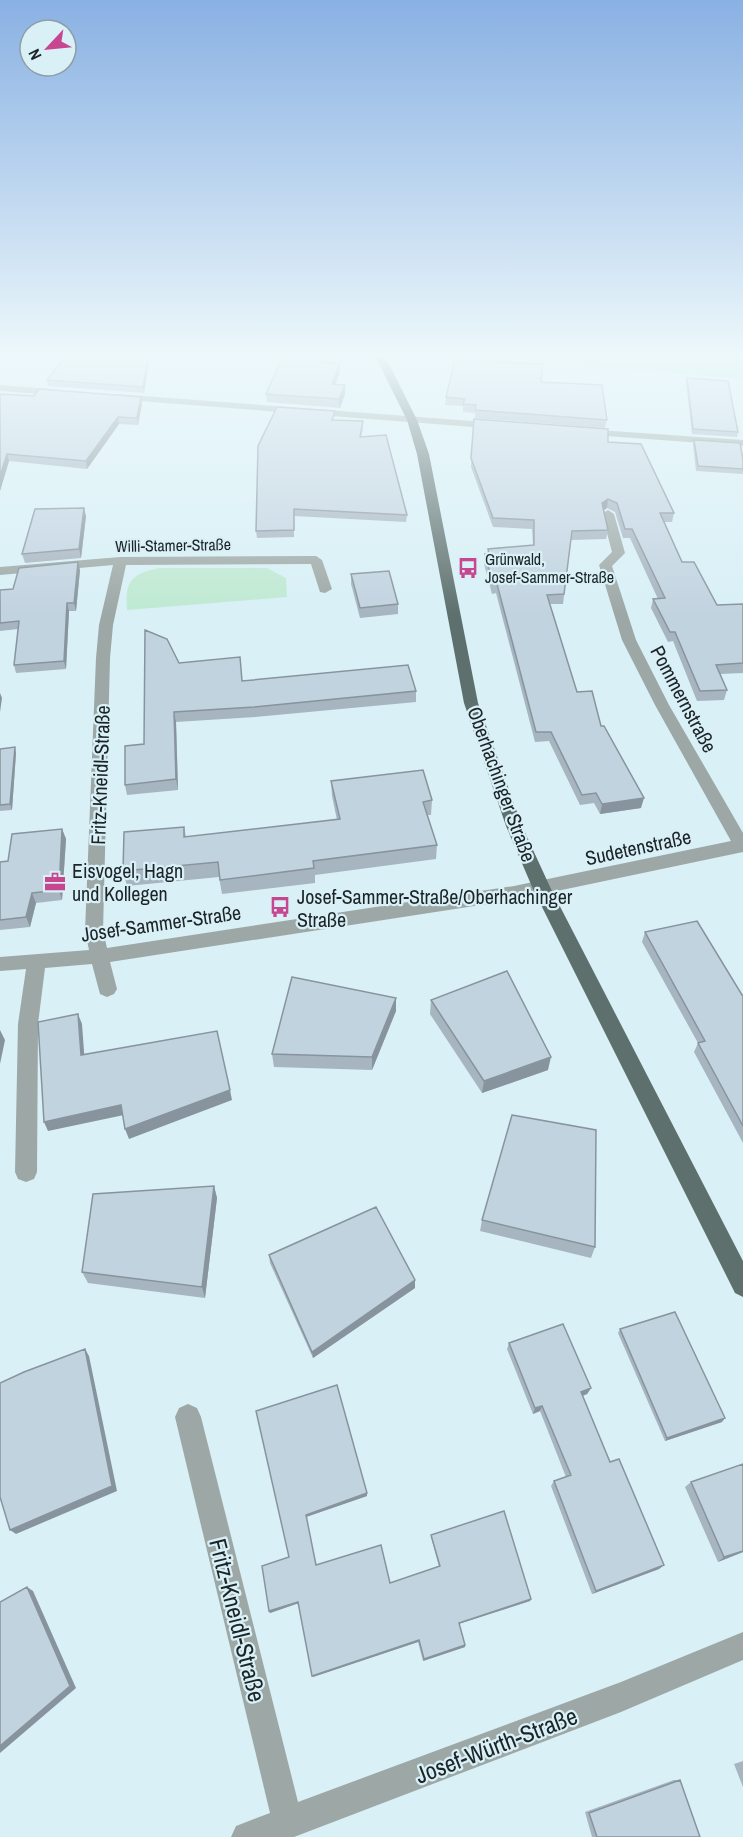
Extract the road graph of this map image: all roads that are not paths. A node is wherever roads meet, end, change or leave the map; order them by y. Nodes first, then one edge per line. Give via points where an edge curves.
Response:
1 (418, 442) edge
2 (712, 442) edge
3 (743, 444) edge
4 (608, 514) edge
5 (120, 561) junction
6 (0, 570) edge
7 (325, 589) dead end
8 (743, 845) edge
9 (542, 889) junction
10 (100, 956) junction
11 (38, 961) junction
12 (0, 964) edge
13 (107, 989) dead end
14 (26, 1172) dead end
15 (743, 1285) edge
16 (188, 1417) dead end
17 (743, 1646) edge
18 (288, 1824) junction
19 (247, 1837) edge

1 - 9 main road, Oberhachinger Straße via 432,490 471,703 514,826
2 - 3 street
4 - 8 street, Pommernstraße via 619,553 604,565 629,640
5 - 6 street, Willi-Stamer-Straße
5 - 7 street, Willi-Stamer-Straße via 316,560
5 - 10 street, Fritz-Kneidl-Straße via 103,658 94,931
8 - 9 street, Sudetenstraße
9 - 10 street, Josef-Sammer-Straße
9 - 15 main road, Oberhachinger Straße
10 - 11 street, Josef-Sammer-Straße
10 - 13 street, Fritz-Kneidl-Straße
11 - 12 street, Josef-Sammer-Straße
11 - 14 street via 28,1024
16 - 18 street, Fritz-Kneidl-Straße
17 - 18 street, Josef-Würth-Straße via 621,1697
18 - 19 street, Josef-Würth-Straße

